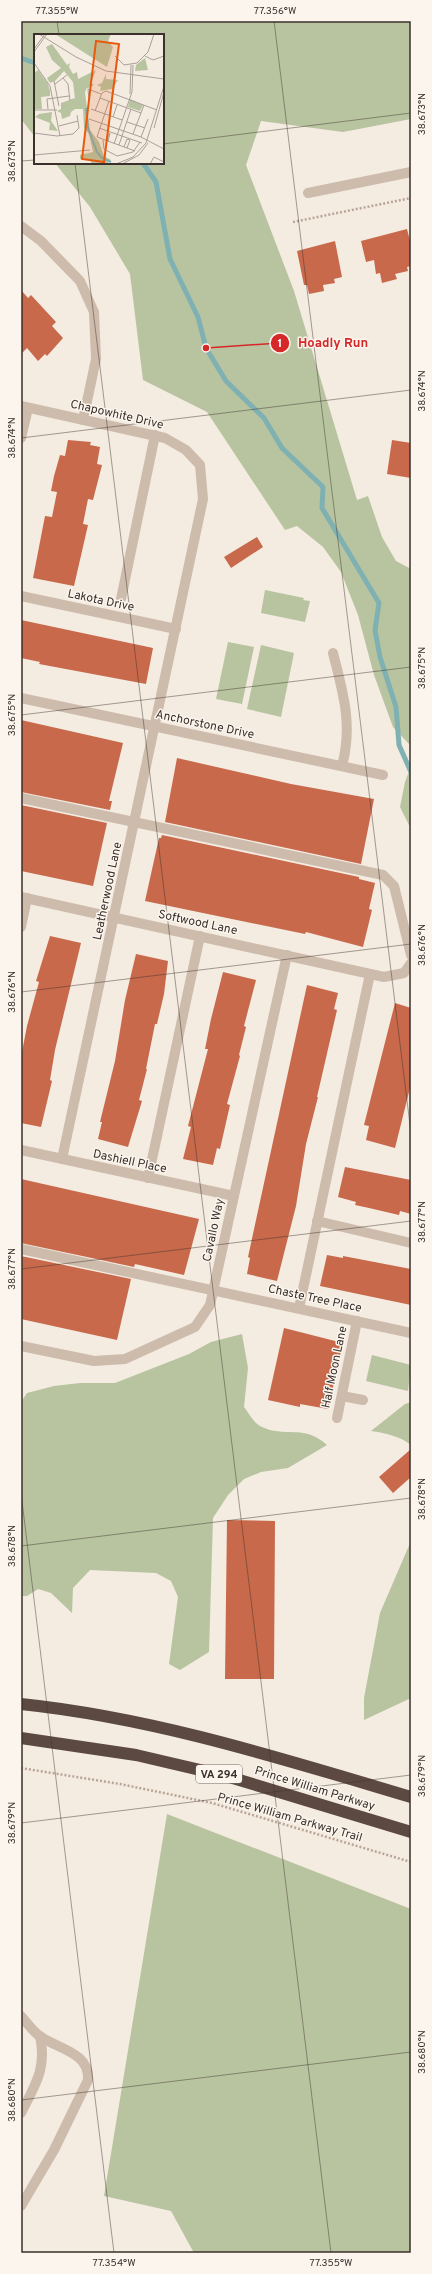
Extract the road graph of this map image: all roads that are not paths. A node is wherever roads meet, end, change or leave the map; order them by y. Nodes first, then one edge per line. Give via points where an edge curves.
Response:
1 (411, 172) edge
2 (308, 193) dead end
3 (21, 226) edge
4 (24, 407) edge
5 (83, 420) junction
6 (155, 435) junction
7 (21, 438) edge
8 (21, 596) edge
9 (121, 599) dead end
10 (176, 629) junction
11 (333, 653) dead end
12 (21, 698) edge
13 (156, 727) junction
14 (342, 766) junction
15 (383, 775) dead end
16 (21, 798) edge
17 (135, 822) junction
18 (24, 898) edge
19 (115, 917) junction
20 (21, 927) edge
21 (200, 936) junction
22 (287, 955) junction
23 (411, 955) edge
24 (411, 963) edge
25 (370, 974) junction
26 (21, 1150) edge
27 (62, 1159) junction
28 (148, 1178) junction
29 (234, 1196) junction
30 (317, 1221) junction
31 (411, 1243) edge
32 (21, 1249) edge
33 (214, 1289) junction
34 (298, 1308) junction
35 (357, 1321) junction
36 (411, 1333) edge
37 (21, 1346) edge
38 (342, 1396) junction
39 (363, 1400) dead end
40 (337, 1418) dead end
41 (21, 1704) edge
42 (21, 1738) edge
43 (411, 1797) edge
44 (411, 1832) edge
45 (21, 2016) edge
46 (40, 2036) junction
47 (21, 2113) edge
48 (21, 2206) edge

1 - 2 street
3 - 5 street via 41,241 80,281 94,312 96,359
4 - 5 street, Chapowhite Drive
4 - 7 street
5 - 6 street, Chapowhite Drive
6 - 9 street
6 - 10 street, Chapowhite Drive via 186,450 200,465 203,483 203,499
8 - 10 street, Lakota Drive
10 - 13 street, Leatherwood Lane
11 - 14 street via 347,713 347,742
12 - 13 street, Anchorstone Drive
13 - 14 street, Anchorstone Drive
13 - 17 street, Leatherwood Lane
14 - 15 street, Anchorstone Drive
16 - 17 street
17 - 19 street, Leatherwood Lane
17 - 23 street via 383,875 394,886
18 - 19 street, Softwood Lane
18 - 20 street
19 - 21 street, Softwood Lane
19 - 27 street, Leatherwood Lane
21 - 22 street, Softwood Lane
21 - 28 street
22 - 25 street, Softwood Lane
22 - 29 street, Cavallo Way
24 - 25 street, Softwood Lane via 404,974 398,976
25 - 30 street
26 - 27 street, Dashiell Place
27 - 28 street, Dashiell Place
28 - 29 street, Dashiell Place
29 - 33 street, Cavallo Way
30 - 31 street
30 - 34 street
32 - 33 street, Chaste Tree Place
33 - 34 street, Chaste Tree Place
33 - 37 street, Cavallo Way via 210,1305 195,1327 126,1359 94,1361
34 - 35 street, Chaste Tree Place
35 - 36 street, Chaste Tree Place
35 - 38 street, Half Moon Lane
38 - 39 street
38 - 40 street, Half Moon Lane
41 - 43 highway, Prince William Parkway / VA 294 via 99,1715 190,1734
42 - 44 highway, Prince William Parkway / VA 294 via 136,1755 226,1776
45 - 46 street
46 - 47 street via 43,2050 42,2066 38,2081
46 - 48 street via 79,2057 89,2071 88,2080 54,2150

